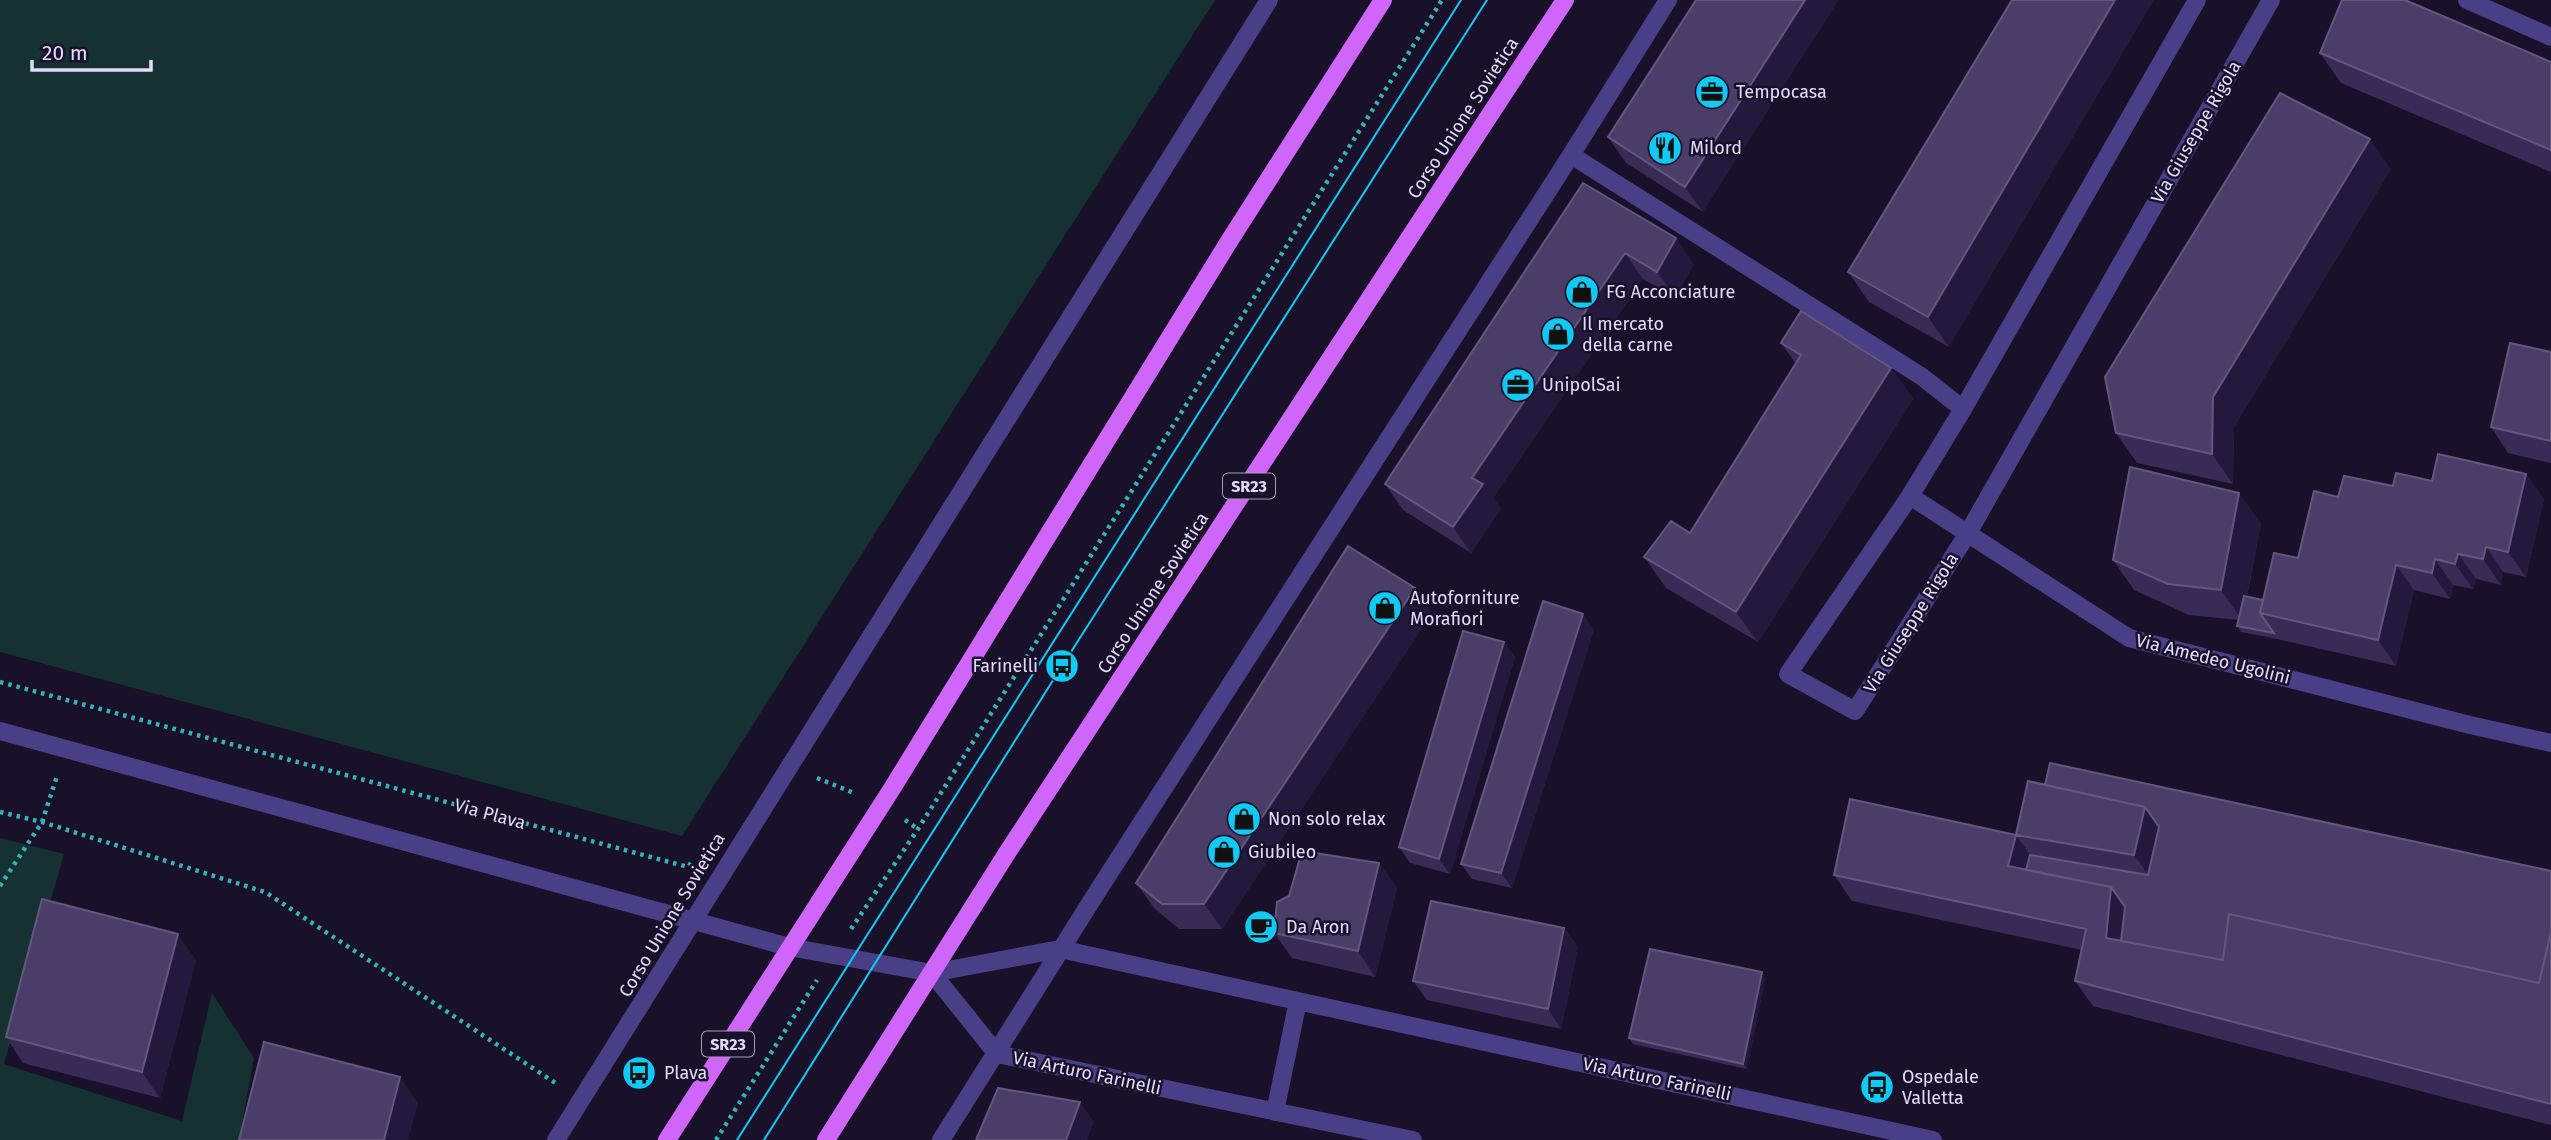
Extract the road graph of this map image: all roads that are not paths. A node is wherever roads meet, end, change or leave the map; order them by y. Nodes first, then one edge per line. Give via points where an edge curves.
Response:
1 (1269, 0) edge
2 (1384, 0) edge
3 (1565, 0) edge
4 (1668, 0) edge
5 (2197, 0) edge
6 (2271, 0) edge
7 (2467, 0) edge
8 (2551, 37) edge
9 (1571, 155) junction
10 (1963, 409) junction
11 (1910, 496) junction
12 (1968, 533) junction
13 (0, 731) edge
14 (2551, 743) edge
15 (692, 922) junction
16 (789, 947) junction
17 (1060, 949) junction
18 (932, 972) junction
19 (1298, 1001) junction
20 (997, 1054) junction
21 (1275, 1111) junction
22 (556, 1140) edge
23 (667, 1140) edge
24 (826, 1140) edge
25 (941, 1140) edge
26 (1413, 1140) edge
27 (1933, 1140) edge

1 - 15 street, Corso Unione Sovietica
2 - 16 main road, SR23
3 - 18 main road, Corso Unione Sovietica / SR23
4 - 9 street
5 - 10 street, Via Giuseppe Rigola
6 - 12 street, Via Giuseppe Rigola
7 - 8 street
9 - 10 street via 1921,376
9 - 17 street
10 - 11 street, Via Giuseppe Rigola
11 - 12 street, Via Amedeo Ugolini
11 - 12 street, Via Giuseppe Rigola via 1787,674 1855,711
12 - 14 street, Via Amedeo Ugolini via 2129,638
13 - 15 street
15 - 16 street
15 - 22 street, Corso Unione Sovietica
16 - 18 street
16 - 23 main road, SR23
17 - 18 street, Via Arturo Farinelli
17 - 19 street, Via Arturo Farinelli
17 - 20 street
18 - 20 street, Via Arturo Farinelli
18 - 24 main road, Corso Unione Sovietica / SR23
19 - 21 street
19 - 27 street, Via Arturo Farinelli
20 - 21 street, Via Arturo Farinelli
20 - 25 street
21 - 26 street, Via Arturo Farinelli

